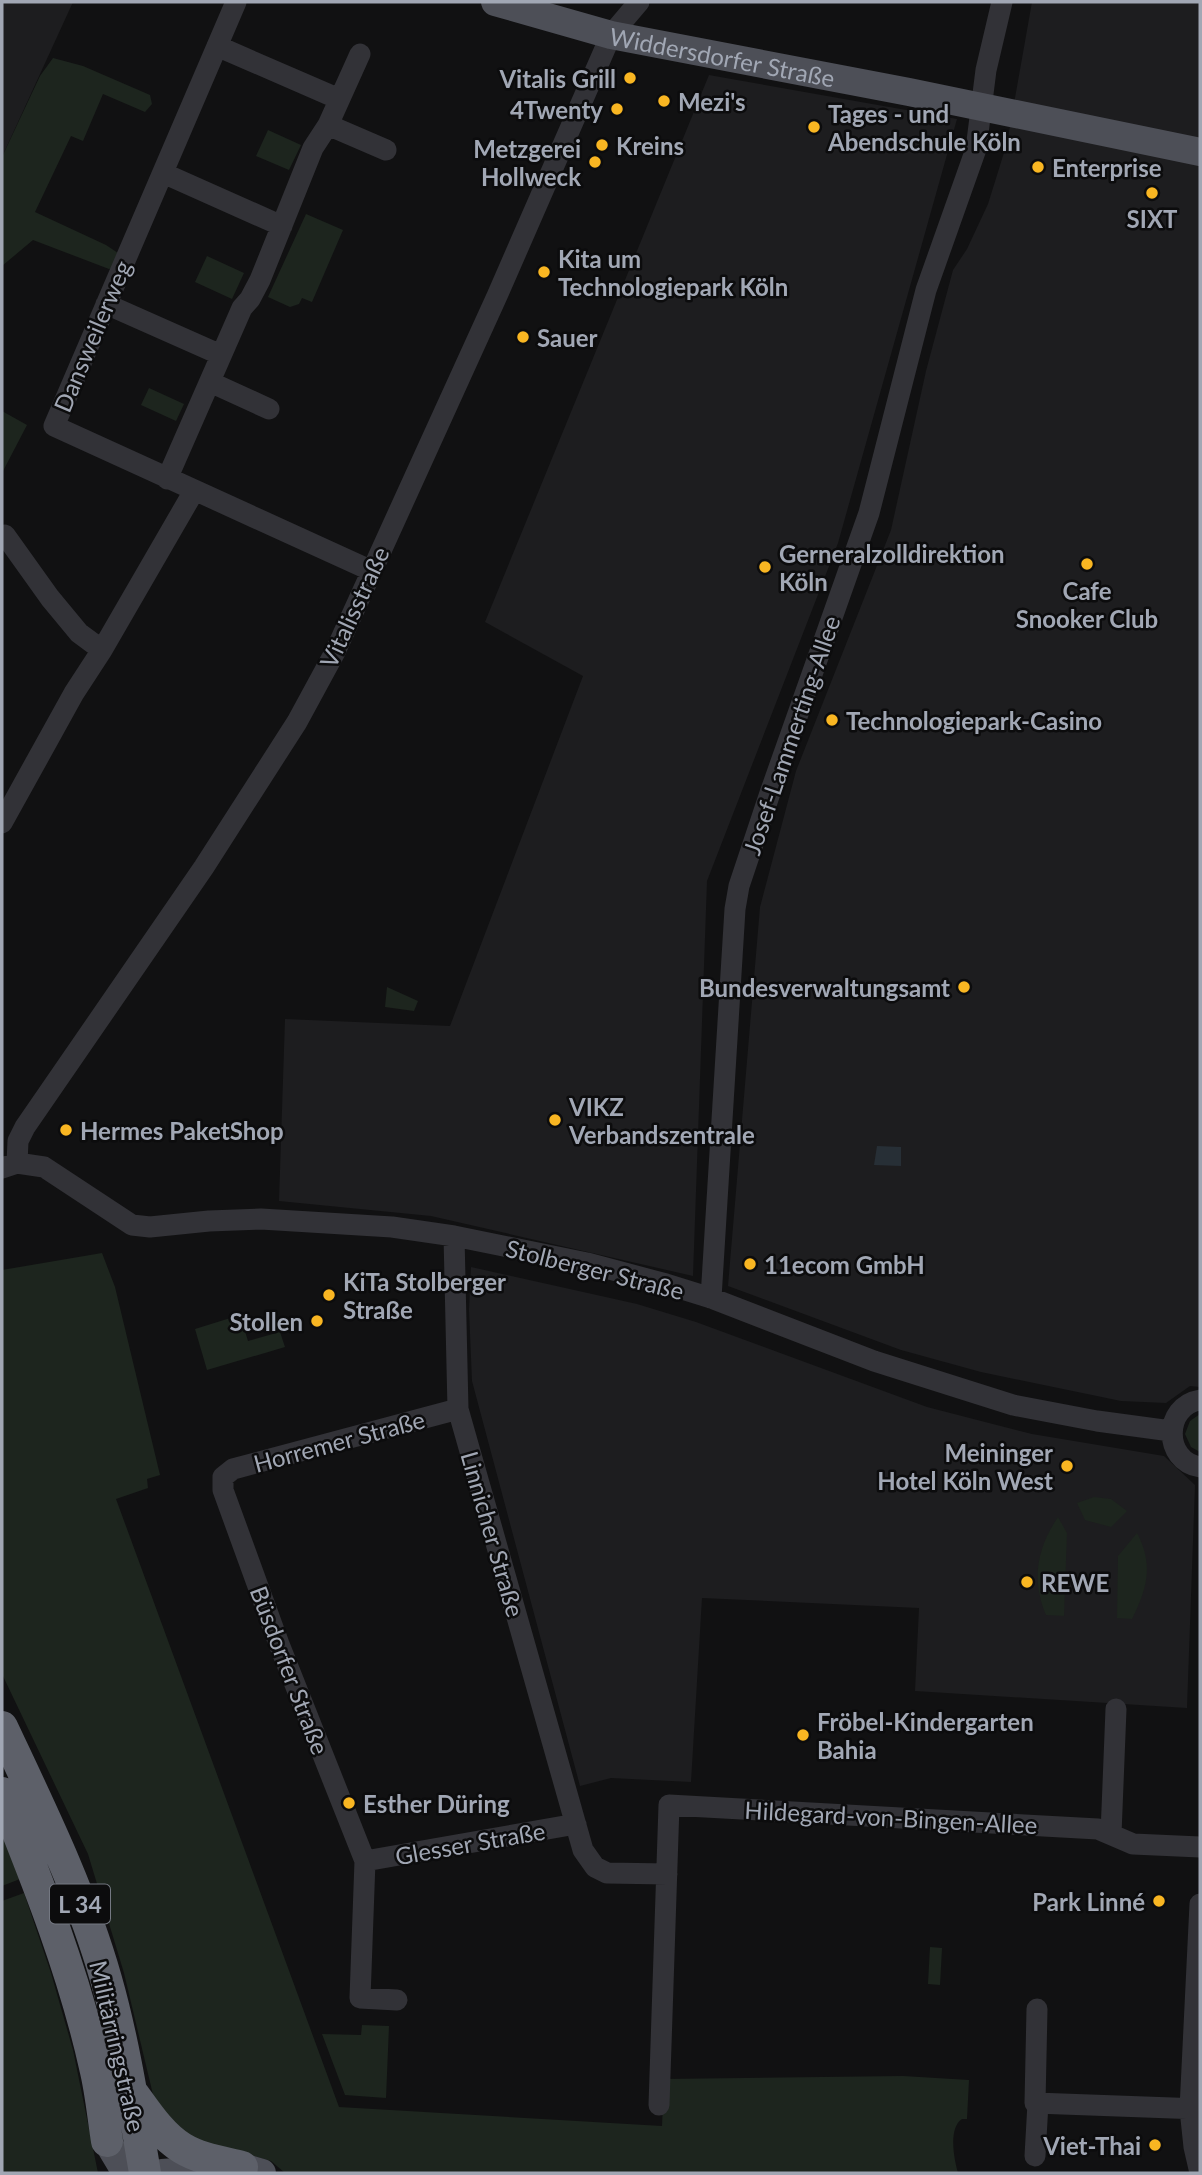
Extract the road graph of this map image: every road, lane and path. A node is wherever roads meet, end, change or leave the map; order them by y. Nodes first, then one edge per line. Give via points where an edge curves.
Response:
1 (236, 2) edge
2 (495, 2) edge
3 (639, 2) edge
4 (1002, 2) edge
5 (611, 35) junction
6 (217, 46) junction
7 (360, 54) dead end
8 (340, 99) junction
9 (981, 106) junction
10 (328, 125) junction
11 (386, 150) dead end
12 (1200, 152) edge
13 (163, 173) junction
14 (282, 226) junction
15 (106, 304) junction
16 (221, 355) junction
17 (210, 382) junction
18 (269, 409) dead end
19 (167, 479) junction
20 (194, 491) junction
21 (5, 535) dead end
22 (372, 571) junction
23 (102, 650) junction
24 (3, 818) edge
25 (10, 1165) edge
26 (454, 1236) junction
27 (711, 1298) junction
28 (1200, 1400) edge
29 (458, 1409) junction
30 (1171, 1431) junction
31 (1200, 1467) edge
32 (223, 1476) joint
33 (1116, 1709) dead end
34 (2, 1727) edge
35 (2, 1793) edge
36 (576, 1824) junction
37 (1111, 1834) junction
38 (1200, 1847) edge
39 (365, 1861) junction
40 (667, 1874) junction
41 (1200, 1904) edge
42 (397, 2000) dead end
43 (1037, 2008) dead end
44 (131, 2091) junction
45 (1038, 2103) junction
46 (659, 2105) dead end
47 (1195, 2109) edge
48 (107, 2141) junction
49 (1035, 2156) dead end
50 (252, 2170) edge
51 (113, 2173) edge
52 (126, 2173) edge
53 (145, 2173) edge
54 (162, 2173) edge
55 (1200, 2173) edge

1 - 6 street, Dansweilerweg
2 - 5 main road, Widdersdorfer Straße
3 - 5 street, Vitalisstraße
4 - 9 street
5 - 9 main road, Widdersdorfer Straße
5 - 22 street, Vitalisstraße
6 - 8 street
6 - 13 street, Dansweilerweg
7 - 8 street
8 - 10 street
9 - 12 main road, Widdersdorfer Straße
9 - 27 street, Josef-Lammerting-Allee via 976,149 929,278 869,513 739,886
10 - 11 street
10 - 14 street via 313,148
13 - 14 street
13 - 15 street, Dansweilerweg
14 - 16 street
15 - 16 street
15 - 19 street, Dansweilerweg via 54,426
16 - 17 street
17 - 18 street
17 - 19 street
19 - 20 street, Dansweilerweg
20 - 22 street, Dansweilerweg
20 - 23 street
21 - 23 street via 83,638
22 - 25 street, Vitalisstraße via 297,722 204,867 25,1127
23 - 24 street
25 - 26 street, Stolberger Straße via 44,1167 132,1225 271,1220 392,1227
26 - 27 street, Stolberger Straße via 629,1273
26 - 29 street, Linnicher Straße
27 - 30 street, Stolberger Straße via 874,1362 1013,1405
28 - 30 street via 1182,1409
29 - 32 street, Horremer Straße via 233,1469
29 - 36 street, Linnicher Straße
30 - 31 street via 1178,1455
32 - 39 street, Büsdorfer Straße via 223,1490 279,1644
33 - 37 street
34 - 44 highway, Militärringstraße / L 34 via 65,1861 106,1979
35 - 48 highway, Militärringstraße / L 34 via 41,1890 76,1997 96,2068
36 - 39 street, Glesser Straße
36 - 40 street, Linnicher Straße via 583,1850 595,1867 607,1873
37 - 38 street, Hildegard-von-Bingen-Allee via 1133,1844
37 - 40 street, Hildegard-von-Bingen-Allee via 1044,1825 670,1804
39 - 42 street via 365,1982 360,1998
40 - 46 street
41 - 47 street
43 - 45 street
44 - 50 highway via 182,2148
44 - 53 highway, Militärringstraße / L 34
45 - 47 street
45 - 49 street
47 - 55 street via 1194,2147
48 - 51 main road, Militärringstraße / L 34
48 - 52 main road
50 - 54 main road

